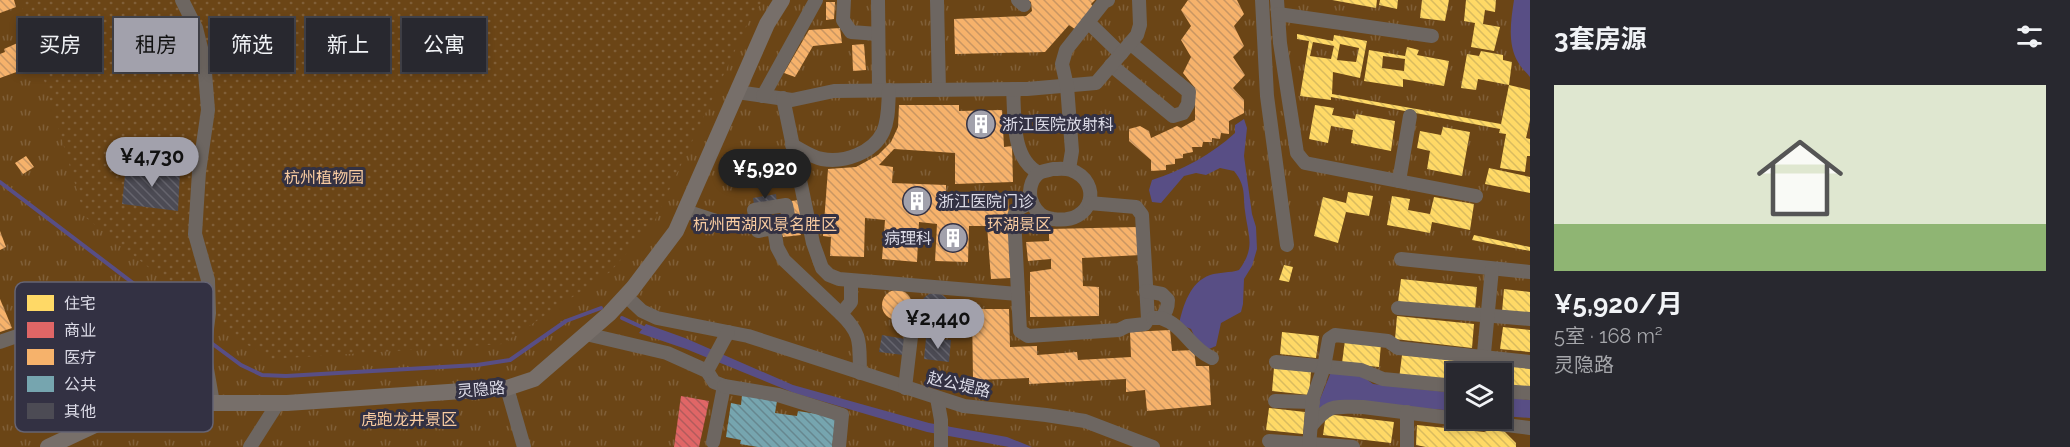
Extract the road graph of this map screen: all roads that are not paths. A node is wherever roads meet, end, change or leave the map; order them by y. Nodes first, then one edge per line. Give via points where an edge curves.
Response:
1 (182, 0) edge
2 (782, 0) edge
3 (816, 0) edge
4 (844, 0) edge
5 (878, 0) edge
6 (938, 0) edge
7 (1108, 0) edge
8 (1139, 0) edge
9 (1262, 0) edge
10 (1277, 0) edge
11 (1278, 14) junction
12 (1088, 22) junction
13 (878, 34) junction
14 (1432, 36) dead end
15 (1125, 48) junction
16 (1111, 65) junction
17 (1067, 86) junction
18 (1013, 89) junction
19 (884, 90) junction
20 (939, 90) junction
21 (737, 92) junction
22 (763, 96) junction
23 (783, 99) junction
24 (1410, 116) dead end
25 (792, 145) junction
26 (1069, 169) junction
27 (1039, 173) junction
28 (1399, 181) junction
29 (1476, 196) dead end
30 (1032, 201) junction
31 (1089, 203) junction
32 (685, 211) junction
33 (757, 224) junction
34 (774, 228) junction
35 (1287, 245) dead end
36 (1401, 260) dead end
37 (1492, 268) junction
38 (1530, 272) edge
39 (851, 280) junction
40 (208, 282) edge
41 (1146, 291) junction
42 (1018, 294) junction
43 (626, 296) junction
44 (1398, 308) dead end
45 (841, 314) junction
46 (1487, 316) junction
47 (1155, 318) junction
48 (1530, 319) edge
49 (728, 332) junction
50 (586, 334) junction
51 (15, 337) edge
52 (911, 337) dead end
53 (0, 342) edge
54 (1483, 357) junction
55 (1212, 358) dead end
56 (1276, 362) dead end
57 (1530, 362) edge
58 (1483, 363) edge
59 (709, 367) junction
60 (1324, 367) junction
61 (860, 373) junction
62 (1446, 385) edge
63 (724, 386) junction
64 (507, 388) junction
65 (905, 388) junction
66 (1512, 392) edge
67 (1530, 393) edge
68 (937, 398) junction
69 (1275, 401) dead end
70 (1313, 402) junction
71 (213, 403) edge
72 (278, 403) junction
73 (1407, 412) junction
74 (1311, 426) junction
75 (1530, 428) edge
76 (80, 432) edge
77 (1269, 441) dead end
78 (712, 442) dead end
79 (941, 443) edge
80 (1309, 445) edge
81 (48, 447) edge
82 (250, 447) edge
83 (524, 447) edge
84 (839, 447) edge
85 (1153, 447) edge
86 (1353, 447) edge
87 (1407, 447) edge

1 - 40 street via 196,28 204,60 208,110 195,234
2 - 21 main road, 灵隐路
3 - 22 street
4 - 13 street via 843,20 851,32
5 - 13 street
6 - 20 street
7 - 12 street
8 - 15 street via 1140,25
9 - 35 street via 1267,96
10 - 11 street
11 - 14 street
11 - 28 street via 1297,153 1305,163
12 - 15 street
12 - 17 street via 1066,50 1062,64
13 - 19 street
15 - 16 street
15 - 16 street via 1189,92 1183,113 1173,116
16 - 17 street via 1096,83
17 - 18 street
17 - 26 street via 1072,151
18 - 20 street
18 - 27 street via 1019,151 1028,168
19 - 20 street
19 - 23 street via 834,91
19 - 25 street via 888,120 874,144 861,152 850,158 822,159
21 - 22 street
21 - 32 main road, 灵隐路
22 - 23 street
23 - 25 street
24 - 28 street
25 - 39 street via 822,268 828,275
26 - 27 street
26 - 31 street via 1087,184
27 - 30 street via 1029,192
28 - 29 street
30 - 31 street via 1039,214 1062,220 1077,218
30 - 42 street via 1014,216
31 - 41 street via 1136,207 1142,215
32 - 33 street via 719,222
32 - 43 main road, 灵隐路 via 676,231
33 - 34 street via 758,231
33 - 34 street via 754,210 786,205 790,225
34 - 45 street via 784,260
36 - 37 street
37 - 38 street
37 - 46 street
39 - 42 street
39 - 45 street via 850,302
41 - 47 street
41 - 47 street via 1162,294 1168,300 1168,307
42 - 47 street via 1020,331 1028,336 1119,330
43 - 49 street, 赵公堤路 via 657,318
43 - 50 main road, 灵隐路
44 - 46 street
45 - 61 street via 854,326 859,338
46 - 48 street
46 - 54 street
47 - 55 street via 1172,321 1202,354
49 - 59 street
49 - 61 street, 赵公堤路
50 - 59 street
50 - 64 main road, 灵隐路 via 534,379
51 - 53 street
52 - 65 street
54 - 57 street
54 - 58 street
54 - 60 street via 1398,348 1389,341 1335,334 1329,339
56 - 60 street
59 - 63 street via 714,382
60 - 62 street via 1361,369 1383,379
60 - 70 street
61 - 65 street, 赵公堤路
63 - 78 street
63 - 84 street via 778,395 842,415
64 - 72 main road, 灵隐路
64 - 83 street
65 - 68 street, 赵公堤路
66 - 67 street
68 - 79 street
68 - 85 street, 赵公堤路 via 964,406 1085,421
69 - 70 street
70 - 74 street
71 - 72 main road, 灵隐路
72 - 82 street
73 - 74 street via 1335,407 1323,412
73 - 75 street
73 - 87 street
74 - 80 street
76 - 81 main road, 灵隐路
77 - 80 street
80 - 86 street

